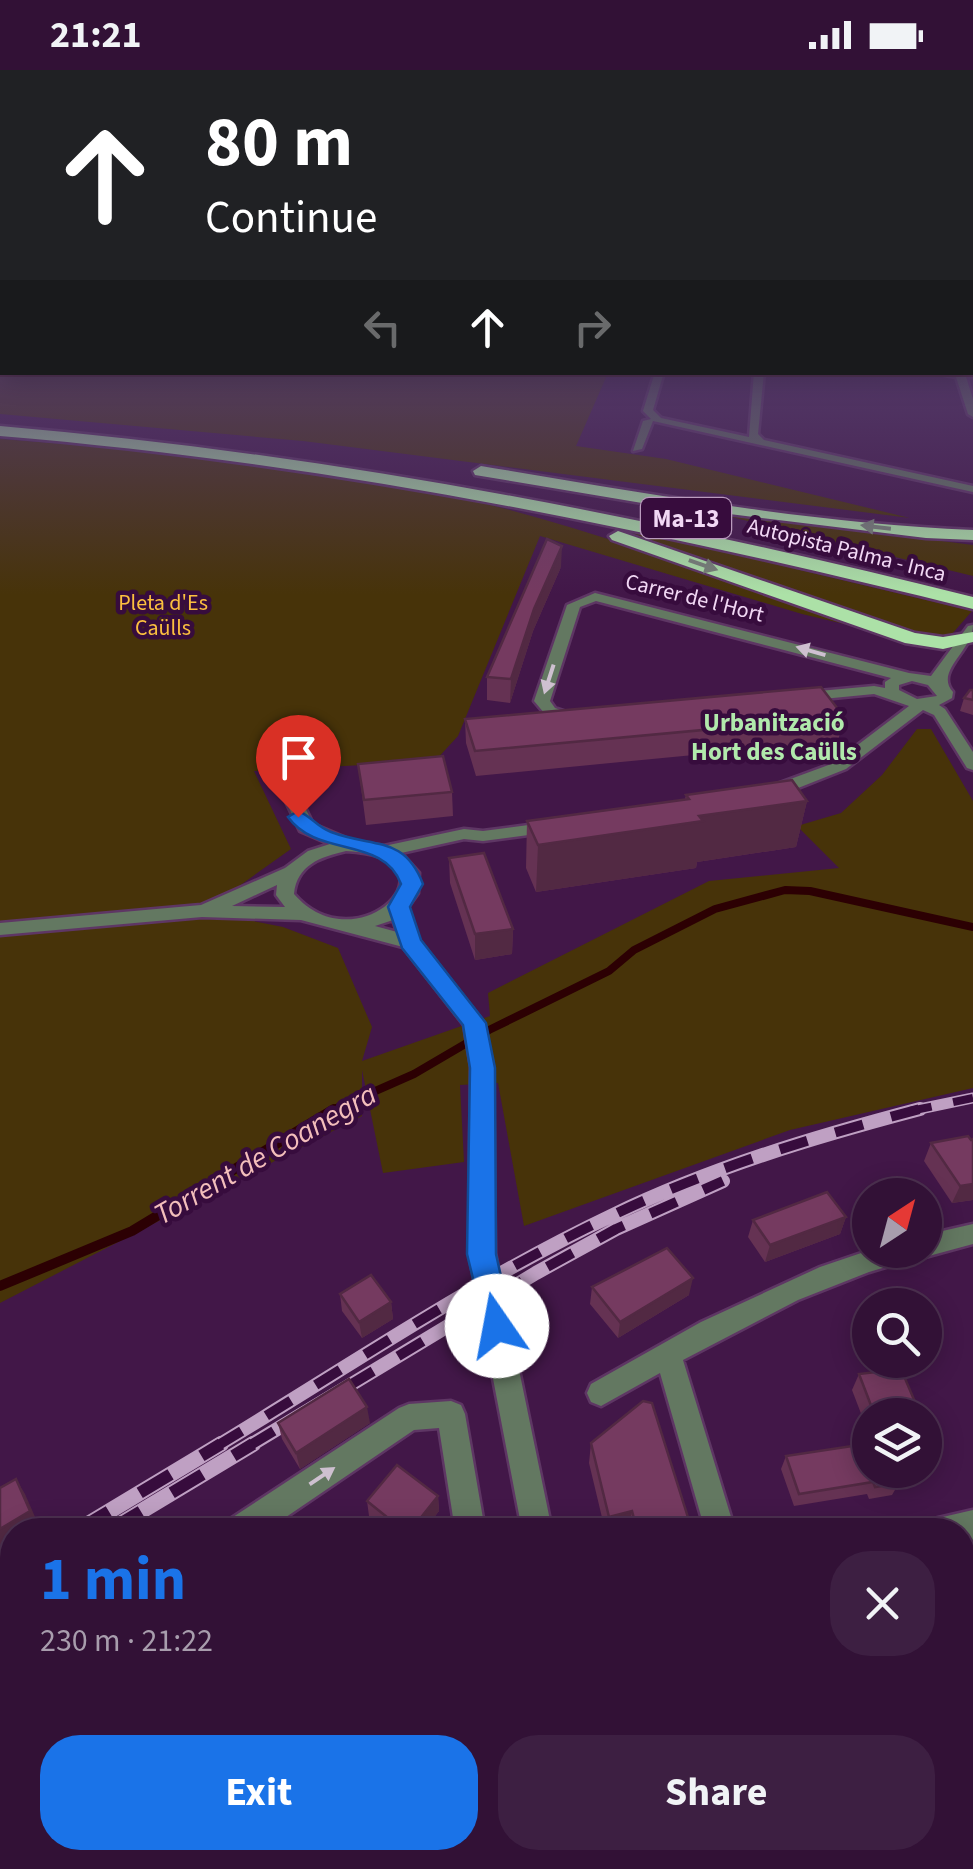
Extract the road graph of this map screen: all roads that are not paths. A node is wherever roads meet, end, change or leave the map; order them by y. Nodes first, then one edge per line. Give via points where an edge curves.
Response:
1 (82, 427) edge
2 (646, 427) edge
3 (692, 427) edge
4 (754, 427) edge
5 (0, 432) edge
6 (761, 444) junction
7 (637, 448) dead end
8 (403, 471) junction
9 (973, 491) edge
10 (967, 536) edge
11 (973, 586) edge
12 (973, 604) edge
13 (890, 632) junction
14 (966, 637) edge
15 (930, 691) junction
16 (897, 696) junction
17 (964, 696) edge
18 (791, 697) edge
19 (558, 714) junction
20 (588, 716) edge
21 (537, 720) edge
22 (886, 730) junction
23 (973, 765) edge
24 (288, 789) dead end
25 (750, 798) edge
26 (578, 824) edge
27 (306, 827) junction
28 (483, 836) junction
29 (350, 846) junction
30 (386, 851) junction
31 (296, 867) junction
32 (410, 872) junction
33 (399, 907) junction
34 (202, 912) junction
35 (300, 914) junction
36 (348, 925) junction
37 (0, 929) edge
38 (410, 942) junction
39 (973, 1234) edge
40 (942, 1242) edge
41 (852, 1265) edge
42 (668, 1354) junction
43 (601, 1393) dead end
44 (259, 1518) edge
45 (468, 1518) edge
46 (535, 1518) edge
47 (716, 1518) edge

1 - 8 highway, Autopista Palma - Inca / Ma-13 via 200,437
2 - 7 street
3 - 6 street
4 - 6 street
5 - 8 highway, Autopista Palma - Inca / Ma-13
6 - 9 street
10 -> 8 highway via 648,499 443,466
8 - 11 highway, Autopista Palma - Inca / Ma-13 via 637,507
8 - 12 highway, Autopista Palma - Inca / Ma-13
8 -> 13 highway via 429,488 566,519
13 - 14 highway via 929,642
13 - 15 highway via 925,651
14 - 15 street
15 - 16 street
15 - 16 street via 892,682
15 - 17 street
15 -> 19 street, Carrer de l'Hort via 630,604 588,598 574,606 542,701
15 - 22 street
15 - 23 street
16 - 18 street via 866,690
16 - 22 street via 901,704
19 - 20 street
19 - 21 street
22 - 25 street via 840,766
24 - 27 street
26 - 28 street
27 - 29 street
27 - 31 street
28 - 30 street
28 - 32 street via 445,848
29 - 30 street
29 - 31 street via 326,849
30 - 32 street
31 - 34 street
31 - 35 street via 285,895
32 - 33 street via 412,884
33 - 36 street
33 - 38 street
34 - 35 street
34 - 37 street
35 - 36 street
36 - 38 street
38 - 46 street via 474,1023 482,1068 482,1254
39 - 40 street
41 - 42 street
42 - 43 street
42 - 47 street
44 -> 45 street via 409,1417 450,1414

